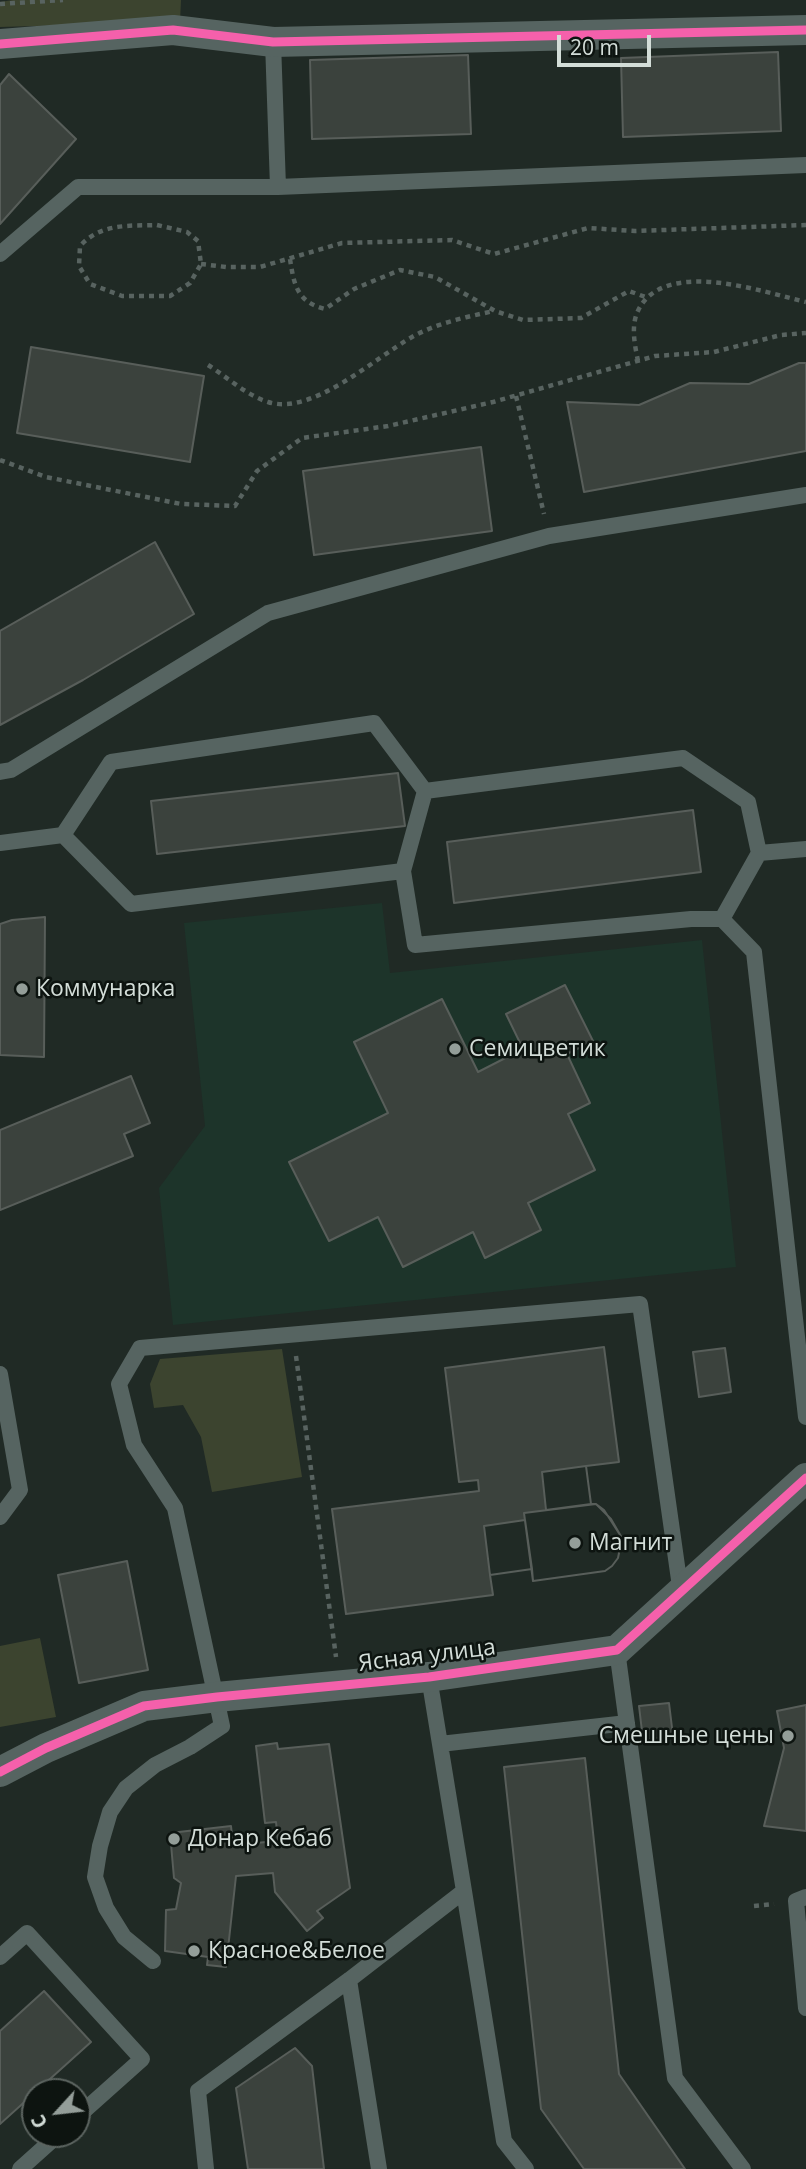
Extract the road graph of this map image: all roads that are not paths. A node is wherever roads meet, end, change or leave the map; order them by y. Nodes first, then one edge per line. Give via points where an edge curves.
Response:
1 (806, 30) edge
2 (273, 42) junction
3 (0, 44) edge
4 (806, 165) edge
5 (278, 187) junction
6 (0, 254) edge
7 (806, 495) edge
8 (0, 772) edge
9 (425, 791) junction
10 (63, 835) junction
11 (0, 843) edge
12 (806, 849) edge
13 (759, 853) junction
14 (403, 871) junction
15 (722, 919) junction
16 (0, 1374) edge
17 (806, 1417) edge
18 (806, 1478) edge
19 (0, 1517) edge
20 (681, 1594) junction
21 (617, 1650) junction
22 (429, 1677) junction
23 (217, 1697) junction
24 (627, 1723) junction
25 (440, 1744) junction
26 (0, 1772) edge
27 (464, 1891) junction
28 (806, 1896) edge
29 (0, 1957) edge
30 (153, 1961) dead end
31 (349, 1980) junction
32 (806, 2008) edge
33 (91, 2105) edge
34 (43, 2148) edge
35 (20, 2169) edge
36 (206, 2169) edge
37 (379, 2169) edge
38 (526, 2169) edge
39 (743, 2169) edge

1 - 2 street
2 - 3 street via 173,30
2 - 5 lane
4 - 5 lane
5 - 6 lane via 78,187
7 - 8 lane via 549,536 268,613 11,770
9 - 10 lane via 374,723 111,762
9 - 13 lane via 683,758 748,802
9 - 14 lane
10 - 11 lane
10 - 14 lane via 131,904
12 - 13 lane
13 - 15 lane
14 - 15 lane via 415,945
15 - 17 lane via 754,952
16 - 19 lane via 19,1490
18 - 20 street
20 - 21 street
20 - 23 lane via 640,1304 140,1348 119,1384 134,1445 175,1508
21 - 22 street, Ясная улица
21 - 24 lane
22 - 23 street, Ясная улица
22 - 25 lane
23 - 26 street, Ясная улица via 144,1706
23 - 30 lane via 222,1726 155,1765 126,1788 110,1812 100,1846 95,1877 106,1908 124,1937
24 - 25 lane
24 - 39 lane via 675,2078
25 - 27 lane
27 - 31 lane
27 - 38 lane via 505,2141
28 - 32 lane via 796,1901
29 - 33 lane via 27,1933 142,2059
31 - 36 lane via 198,2091
31 - 37 lane
34 - 35 lane

